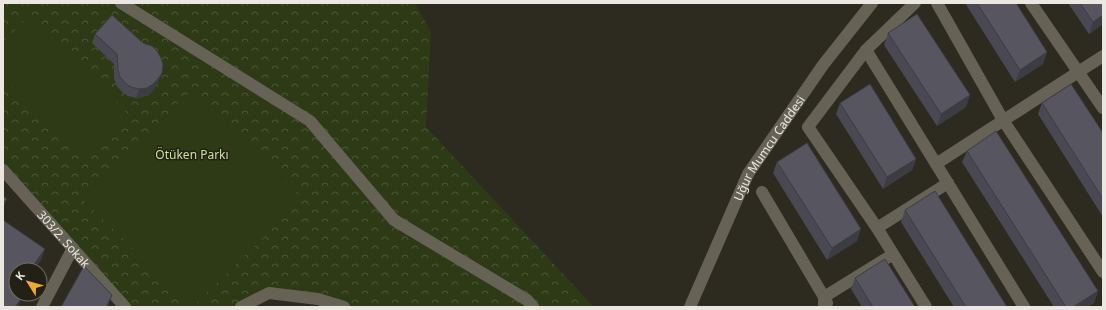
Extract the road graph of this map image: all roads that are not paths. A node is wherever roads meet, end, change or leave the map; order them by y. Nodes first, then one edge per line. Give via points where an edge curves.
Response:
1 (121, 3) edge
2 (872, 3) edge
3 (915, 3) edge
4 (937, 3) edge
5 (1031, 3) edge
6 (866, 50) junction
7 (1103, 56) edge
8 (1079, 72) junction
9 (1103, 108) edge
10 (1003, 120) junction
11 (936, 164) junction
12 (3, 170) edge
13 (948, 183) junction
14 (762, 192) dead end
15 (877, 228) junction
16 (73, 248) junction
17 (893, 254) junction
18 (1103, 272) edge
19 (826, 304) edge
20 (42, 307) edge
21 (125, 307) edge
22 (241, 307) edge
23 (344, 307) edge
24 (533, 307) edge
25 (690, 307) edge
26 (926, 307) edge
27 (1024, 307) edge

1 - 24 street via 310,121 394,220 528,300
2 - 25 street, Uğur Mumcu Caddesi via 823,65 748,174
3 - 6 street
4 - 10 street
5 - 8 street
6 - 11 street
6 - 15 street via 808,127
7 - 8 street
8 - 9 street
8 - 10 street
10 - 11 street
10 - 18 street
11 - 13 street
12 - 16 street, 303/2. Sokak
13 - 15 street
13 - 27 street
14 - 19 street
15 - 17 street
16 - 20 street
16 - 21 street, 303/2. Sokak
17 - 19 street
17 - 26 street
22 - 23 street via 269,293 318,299

